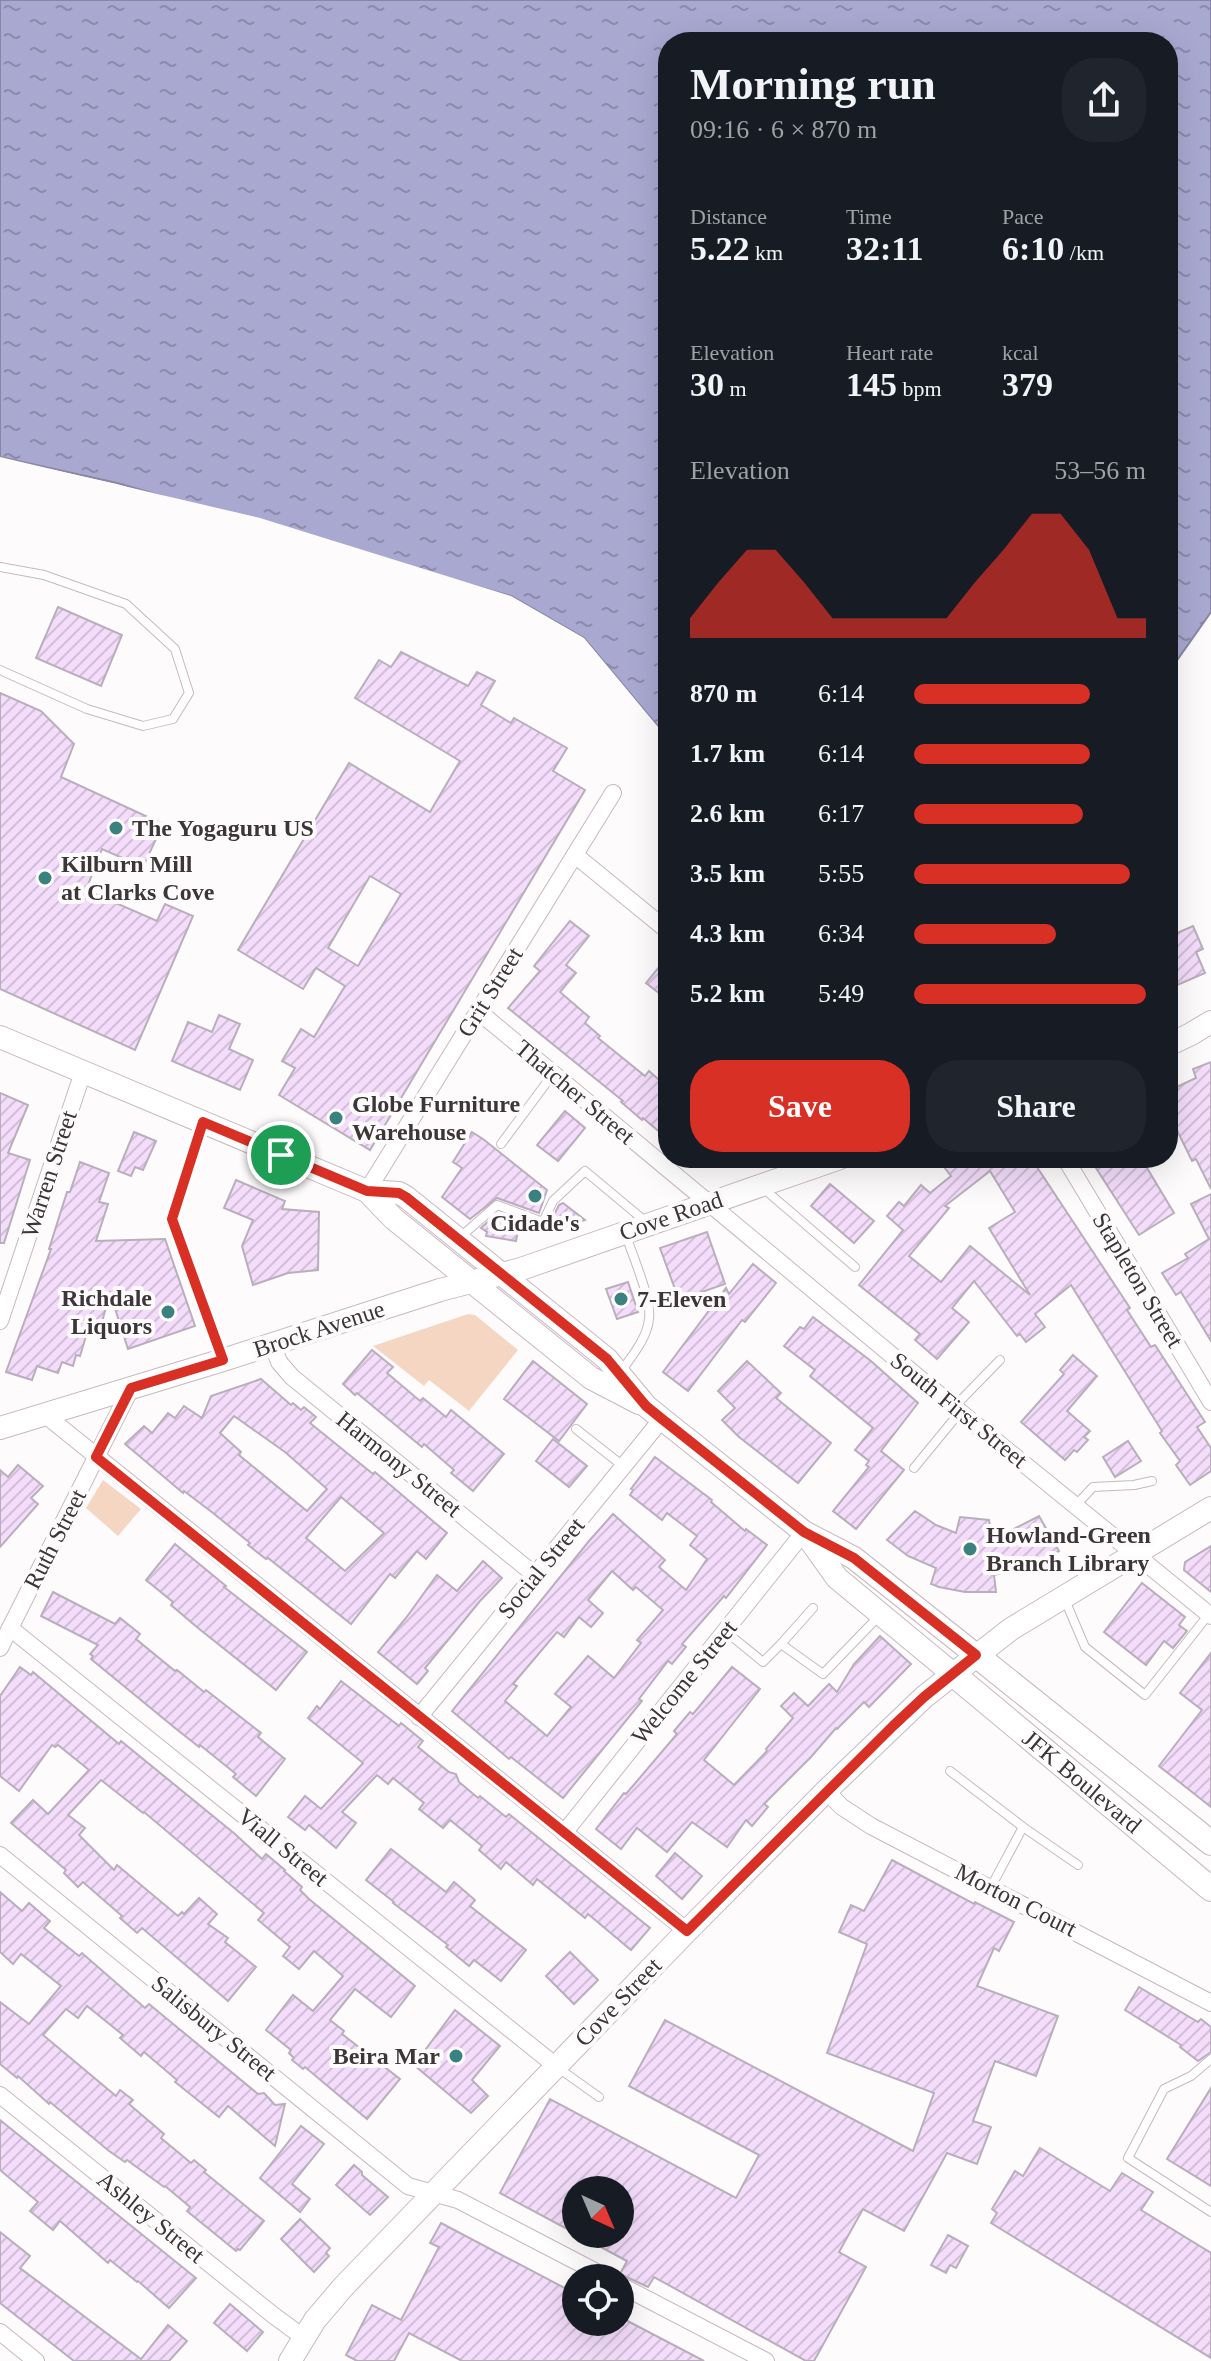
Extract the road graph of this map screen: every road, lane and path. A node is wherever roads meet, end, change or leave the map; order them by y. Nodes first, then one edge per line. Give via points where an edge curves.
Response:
1 (0, 567) edge
2 (0, 670) edge
3 (613, 793) dead end
4 (575, 855) junction
5 (658, 923) edge
6 (478, 1011) junction
7 (1211, 1022) edge
8 (0, 1037) edge
9 (1178, 1040) edge
10 (83, 1072) junction
11 (553, 1074) junction
12 (203, 1122) junction
13 (501, 1144) dead end
14 (658, 1161) edge
15 (666, 1168) edge
16 (811, 1168) edge
17 (1071, 1168) edge
18 (760, 1186) junction
19 (367, 1191) junction
20 (708, 1203) junction
21 (649, 1224) junction
22 (625, 1232) junction
23 (458, 1239) junction
24 (855, 1267) dead end
25 (501, 1273) junction
26 (471, 1281) junction
27 (0, 1321) edge
28 (273, 1345) junction
29 (223, 1360) junction
30 (1000, 1360) dead end
31 (619, 1374) junction
32 (131, 1388) junction
33 (1211, 1402) edge
34 (957, 1409) junction
35 (654, 1413) junction
36 (44, 1414) junction
37 (0, 1428) edge
38 (576, 1429) dead end
39 (96, 1457) junction
40 (623, 1466) junction
41 (914, 1468) dead end
42 (1152, 1481) dead end
43 (1076, 1505) junction
44 (1211, 1508) edge
45 (804, 1532) junction
46 (1135, 1553) junction
47 (535, 1575) junction
48 (1063, 1596) junction
49 (813, 1608) dead end
50 (881, 1613) junction
51 (1210, 1615) edge
52 (10, 1628) junction
53 (725, 1631) junction
54 (781, 1644) junction
55 (0, 1648) edge
56 (976, 1655) junction
57 (953, 1674) junction
58 (419, 1717) junction
59 (950, 1771) dead end
60 (826, 1791) junction
61 (1023, 1827) junction
62 (564, 1833) junction
63 (1211, 1843) edge
64 (0, 1855) edge
65 (1078, 1865) dead end
66 (991, 1887) junction
67 (1211, 1889) edge
68 (687, 1931) junction
69 (1211, 2003) edge
70 (1211, 2059) edge
71 (556, 2066) junction
72 (0, 2095) edge
73 (599, 2097) dead end
74 (433, 2193) junction
75 (1211, 2212) edge
76 (581, 2264) edge
77 (634, 2292) edge
78 (0, 2332) edge
79 (303, 2337) junction
80 (36, 2361) edge
81 (290, 2361) edge
82 (766, 2361) edge

1 - 2 lane via 44,575 126,604 175,649 189,693 173,719 143,726 87,709
3 - 4 street, Grit Street
4 - 5 street
4 - 6 street, Grit Street
6 - 11 street, Thatcher Street
6 - 19 street, Grit Street
7 - 9 main road
8 - 10 main road
10 - 12 main road
10 - 27 street, Warren Street
11 - 13 lane
11 - 14 street, Thatcher Street
12 - 19 main road
12 - 29 lane via 172,1219
15 - 20 street, Thatcher Street
16 - 18 main road, Cove Road
17 - 33 street, Stapleton Street
18 - 20 main road, Cove Road
18 - 24 lane
19 - 23 main road via 399,1193
19 - 26 main road via 387,1214
20 - 21 main road, Cove Road
20 - 34 street, South First Street
21 - 22 main road, Cove Road
21 - 23 lane via 585,1171 553,1201 543,1222 497,1205
22 - 25 main road, Cove Road
22 - 31 lane via 650,1315 640,1343
23 - 25 main road
25 - 26 main road, Brock Avenue
25 - 31 main road
26 - 28 main road, Brock Avenue
26 - 35 main road via 591,1378
28 - 29 main road, Brock Avenue
28 - 47 street, Harmony Street via 292,1377
29 - 32 main road, Brock Avenue
30 - 34 lane
31 - 35 main road
32 - 36 main road, Brock Avenue
32 - 39 street, Ruth Street
34 - 41 lane
34 - 43 street, South First Street
35 - 40 street, Social Street
35 - 45 main road
36 - 37 main road, Brock Avenue
36 - 39 street
38 - 40 lane
39 - 52 street, Ruth Street
39 - 58 street
40 - 47 street, Social Street
42 - 43 lane via 1093,1487
43 - 46 street, South First Street
44 - 46 main road, Cove Street
45 - 50 main road via 837,1578
45 - 53 street, Welcome Street
45 - 56 main road via 854,1558
46 - 48 main road, Cove Street
46 - 51 street, South First Street
47 - 58 street, Social Street
48 - 51 lane via 1085,1647 1145,1695
48 - 56 main road, Cove Street
49 - 54 lane
50 - 54 lane via 823,1674
50 - 57 main road
52 - 55 street, Ruth Street
52 - 71 street, Viall Street
53 - 54 lane via 763,1662
53 - 62 street, Welcome Street
56 - 57 main road, Cove Street
56 - 63 main road, JFK Boulevard
57 - 60 main road, Cove Street
57 - 67 main road, JFK Boulevard
58 - 62 street
59 - 61 lane
60 - 66 street, Morton Court via 871,1826
60 - 68 main road, Cove Street
61 - 65 lane
61 - 66 lane
62 - 68 street
64 - 74 street, Salisbury Street via 408,2186
66 - 69 street, Morton Court
68 - 71 main road, Cove Street
70 - 75 lane via 1164,2089 1128,2158
71 - 73 lane
71 - 74 main road, Cove Street
72 - 79 street, Ashley Street
74 - 76 street, Salisbury Street via 458,2200
74 - 79 main road, Cove Street
77 - 82 street
78 - 80 street
79 - 81 main road, Cove Street

